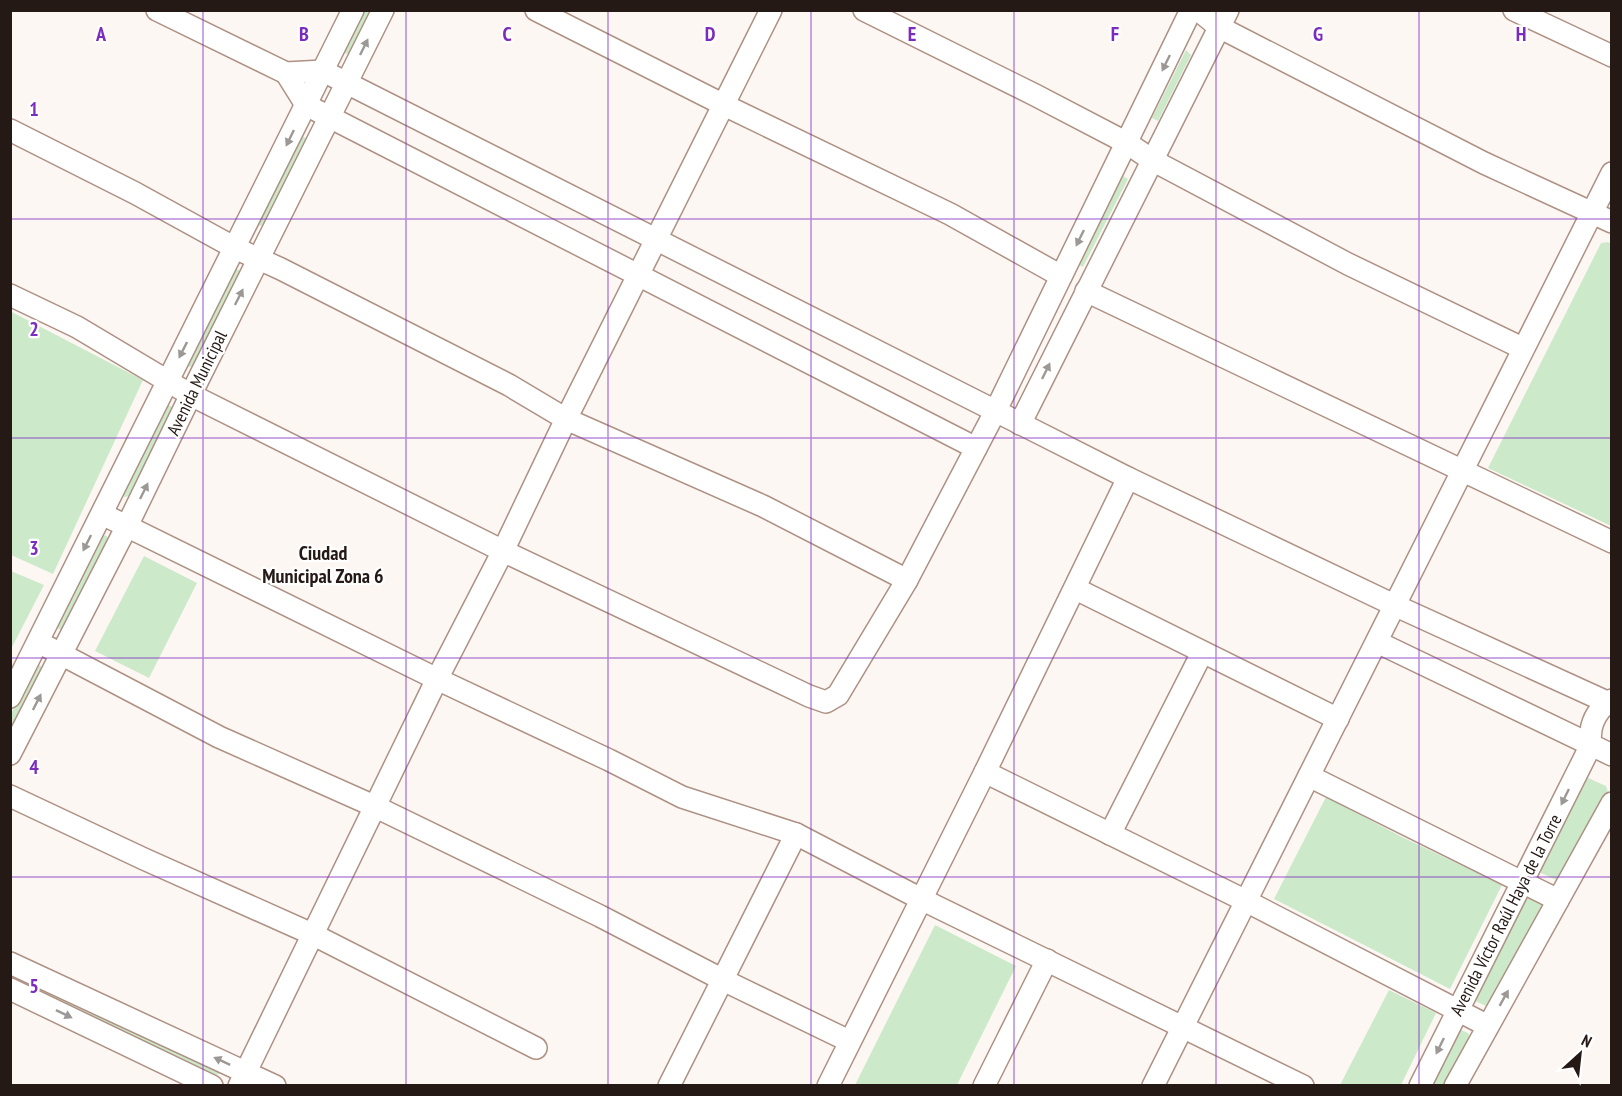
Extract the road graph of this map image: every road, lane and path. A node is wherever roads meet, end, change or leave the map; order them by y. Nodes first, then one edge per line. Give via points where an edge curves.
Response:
1 (157, 10) edge
2 (353, 10) edge
3 (383, 10) edge
4 (536, 10) edge
5 (771, 10) edge
6 (864, 10) edge
7 (1191, 10) edge
8 (1198, 10) edge
9 (1514, 10) edge
10 (1223, 19) edge
11 (1611, 56) edge
12 (323, 71) junction
13 (286, 73) junction
14 (346, 83) junction
15 (306, 105) junction
16 (724, 105) junction
17 (329, 117) junction
18 (10, 130) edge
19 (1127, 143) junction
20 (1152, 160) junction
21 (1611, 173) edge
22 (1592, 213) junction
23 (1611, 222) edge
24 (656, 239) junction
25 (235, 248) junction
26 (259, 258) junction
27 (638, 275) junction
28 (1061, 276) junction
29 (1086, 291) junction
30 (10, 295) edge
31 (1522, 348) junction
32 (166, 382) junction
33 (191, 395) junction
34 (995, 412) junction
35 (566, 419) junction
36 (1020, 424) junction
37 (976, 448) junction
38 (1461, 471) junction
39 (1128, 478) junction
40 (102, 514) junction
41 (127, 526) junction
42 (1611, 542) edge
43 (502, 551) junction
44 (907, 580) junction
45 (1076, 589) junction
46 (1394, 605) junction
47 (38, 642) junction
48 (1377, 642) junction
49 (1202, 653) junction
50 (61, 654) junction
51 (436, 679) junction
52 (10, 697) edge
53 (1610, 702) edge
54 (1338, 719) junction
55 (1591, 745) junction
56 (10, 754) edge
57 (1611, 755) edge
58 (985, 772) junction
59 (1309, 776) junction
60 (10, 795) edge
61 (1611, 803) edge
62 (374, 806) junction
63 (796, 834) junction
64 (1110, 834) junction
65 (1523, 883) junction
66 (921, 898) junction
67 (1558, 900) junction
68 (1246, 901) junction
69 (312, 934) junction
70 (1047, 960) junction
71 (10, 963) edge
72 (723, 980) junction
73 (10, 989) edge
74 (1458, 1010) junction
75 (1488, 1026) junction
76 (1182, 1027) junction
77 (849, 1041) junction
78 (536, 1048) dead end
79 (243, 1079) edge
80 (212, 1086) edge
81 (275, 1086) edge
82 (669, 1086) edge
83 (828, 1086) edge
84 (984, 1086) edge
85 (1153, 1086) edge
86 (1303, 1086) edge
87 (1420, 1086) edge
88 (1455, 1086) edge

1 - 13 street
2 - 12 street, Avenida Municipal
14 -> 3 street, Avenida Municipal
4 - 16 street
5 - 16 street
6 - 19 street
7 -> 19 street
8 - 10 street
9 - 11 street
10 - 20 street
10 - 22 street via 1484,163
12 - 13 street
12 - 14 street
12 - 15 street, Avenida Municipal
13 - 15 street
14 - 17 street, Avenida Municipal
14 - 24 street
15 - 17 street
15 -> 25 street, Avenida Municipal
16 - 24 street
16 - 28 street via 950,214
17 - 26 street, Avenida Municipal
17 - 27 street
18 - 25 street
19 - 20 street
19 -> 28 street
20 - 29 street
20 - 31 street via 1348,264
21 - 22 street
22 - 23 street
22 - 31 street
24 - 27 street
24 - 34 street
25 - 26 street
25 -> 32 street, Avenida Municipal
33 -> 26 street, Avenida Municipal
26 - 35 street via 509,385
27 - 35 street
27 - 37 street
28 - 34 street
36 -> 29 street
29 - 38 street
30 - 32 street via 77,327
31 - 38 street
32 - 33 street
32 - 40 street, Avenida Municipal
41 -> 33 street, Avenida Municipal
33 - 43 street
34 - 36 street
34 - 37 street
35 - 43 street
35 - 44 street via 763,506
36 - 39 street
37 - 44 street
38 - 42 street
38 - 46 street
39 - 45 street
39 - 46 street
40 - 41 street
40 -> 47 street, Avenida Municipal
41 - 50 street, Avenida Municipal
41 - 51 street
43 - 44 street via 826,702 838,695
43 - 51 street
45 - 49 street
45 - 58 street
46 - 48 street
46 - 53 street
47 - 50 street
47 - 52 street, Avenida Municipal
48 - 54 street
48 - 55 street
49 - 54 street
49 - 64 street
56 -> 50 street, Avenida Municipal
50 - 62 street via 219,737
51 - 62 street
51 - 63 street via 682,797
53 - 55 street, Avenida Víctor Raúl Haya de la Torre via 1594,720 1589,736
54 - 59 street
55 - 57 street
55 -> 65 street, Avenida Víctor Raúl Haya de la Torre
58 - 64 street
58 - 66 street
59 - 65 street
59 - 68 street
60 - 69 street
61 - 67 street, Avenida Víctor Raúl Haya de la Torre
62 - 69 street
62 - 72 street
63 - 66 street
63 - 72 street
64 - 68 street
65 - 67 street
65 - 74 street, Avenida Víctor Raúl Haya de la Torre
66 - 70 street
66 - 77 street
75 -> 67 street, Avenida Víctor Raúl Haya de la Torre
68 - 74 street
68 - 76 street
69 - 78 street
69 - 79 street
70 - 76 street
70 - 84 street
79 -> 71 street
72 - 77 street
72 - 82 street
73 -> 80 street
74 - 75 street
74 -> 87 street, Avenida Víctor Raúl Haya de la Torre
75 - 88 street, Avenida Víctor Raúl Haya de la Torre
76 - 85 street
76 - 86 street
77 - 83 street
79 - 81 street

